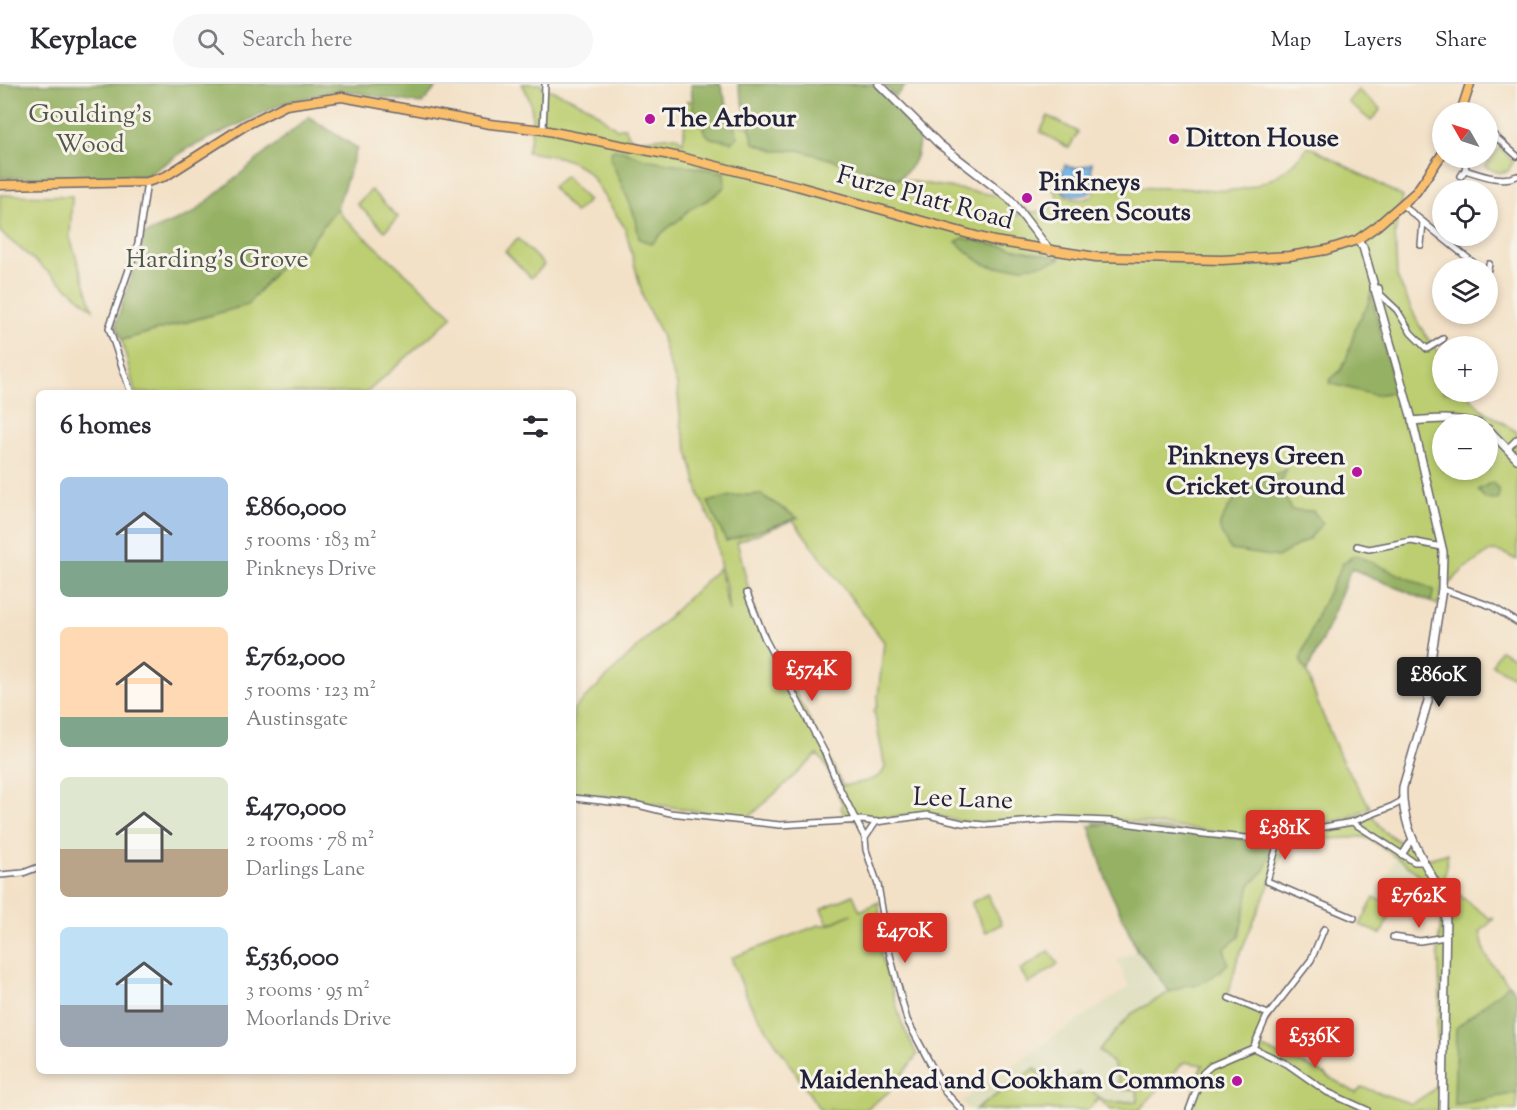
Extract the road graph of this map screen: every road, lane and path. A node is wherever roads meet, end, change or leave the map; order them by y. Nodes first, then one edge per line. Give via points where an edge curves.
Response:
1 (545, 84) edge
2 (879, 84) edge
3 (1470, 84) edge
4 (1464, 102) edge
5 (543, 130) junction
6 (1498, 139) edge
7 (1517, 156) edge
8 (1433, 168) edge
9 (1461, 176) dead end
10 (1517, 176) edge
11 (147, 182) junction
12 (0, 185) edge
13 (1401, 204) junction
14 (1423, 222) junction
15 (1357, 240) junction
16 (1421, 245) dead end
17 (1050, 251) junction
18 (1468, 258) edge
19 (1373, 289) junction
20 (1432, 345) edge
21 (130, 390) edge
22 (1432, 420) edge
23 (1412, 422) junction
24 (1498, 438) edge
25 (1517, 440) edge
26 (1508, 448) junction
27 (1517, 459) edge
28 (1357, 546) dead end
29 (1442, 547) junction
30 (1442, 589) junction
31 (747, 593) dead end
32 (1517, 622) edge
33 (576, 798) edge
34 (1402, 801) junction
35 (856, 821) junction
36 (876, 822) junction
37 (1352, 822) junction
38 (1280, 835) junction
39 (865, 838) junction
40 (1413, 838) junction
41 (1402, 855) junction
42 (1424, 862) junction
43 (36, 868) edge
44 (0, 875) edge
45 (1354, 918) dead end
46 (1324, 929) dead end
47 (1393, 938) dead end
48 (1445, 938) junction
49 (1229, 998) dead end
50 (1268, 1014) junction
51 (1253, 1048) junction
52 (962, 1110) edge
53 (1189, 1110) edge
54 (1367, 1110) edge
55 (1443, 1110) edge

1 - 5 street
2 - 17 street via 939,144 1009,198
3 - 4 main road
5 - 11 main road, Furze Platt Road via 342,97 286,105 246,125 166,176
5 - 17 main road, Furze Platt Road via 680,157 994,241
6 - 7 street
8 - 13 main road, Furze Platt Road via 1416,192
9 - 10 street via 1466,167 1491,177
11 - 12 main road
11 - 21 street via 138,243 109,328
13 - 14 street
13 - 15 main road, Furze Platt Road
14 - 16 street
14 - 18 street
15 - 17 main road, Furze Platt Road via 1326,250 1222,260 1096,257
15 - 19 street via 1363,247
19 - 20 street via 1379,288 1411,333 1427,348
19 - 23 street
22 - 23 street
23 - 29 street
24 - 26 street
25 - 26 street
26 - 27 street
28 - 29 street via 1369,549 1411,541
29 - 30 street
30 - 32 street via 1491,606
30 - 34 street via 1428,700
31 - 35 street via 765,639
33 - 35 street, Lee Lane via 780,825
34 - 37 street, Lee Lane
34 - 40 street
35 - 36 street, Lee Lane
35 - 39 street
36 - 38 street, Lee Lane via 927,815 985,825 1086,819 1227,837
36 - 39 street
37 - 38 street, Lee Lane
37 - 41 street
38 - 45 street via 1267,880
39 - 52 street via 907,1020 946,1093
40 - 41 street
40 - 42 street
41 - 42 street via 1414,862
42 - 48 street via 1446,907
43 - 44 street
46 - 50 street via 1311,960
47 - 48 street
48 - 55 street
49 - 50 street
50 - 51 street
51 - 53 street via 1210,1066 1203,1073
51 - 54 street via 1287,1064 1327,1092

